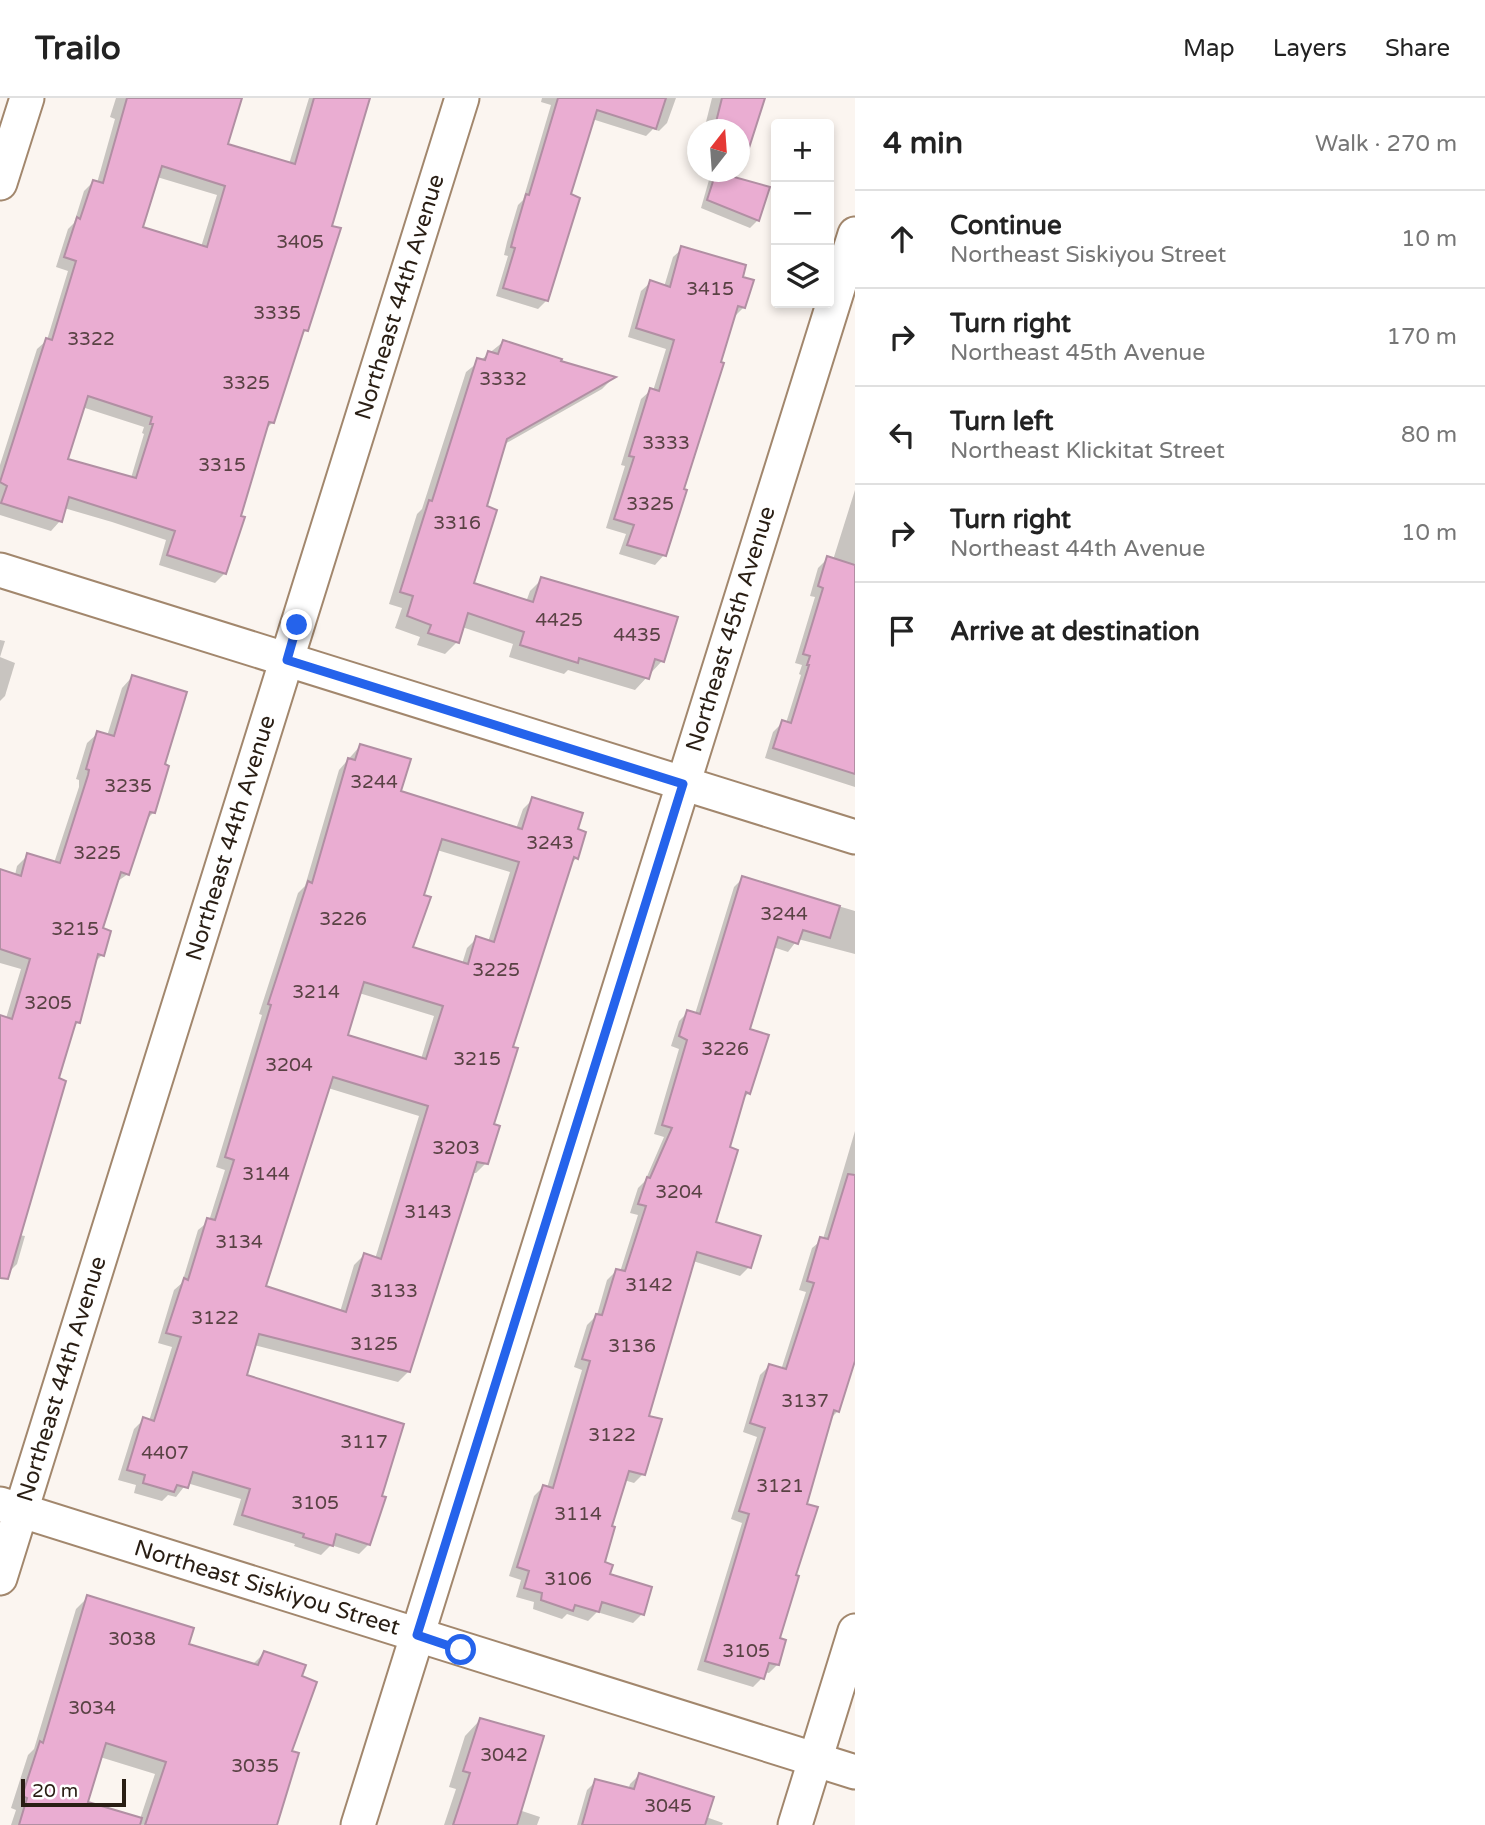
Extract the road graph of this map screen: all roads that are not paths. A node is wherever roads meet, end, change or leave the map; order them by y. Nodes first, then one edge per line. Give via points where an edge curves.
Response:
1 (27, 98) edge
2 (462, 98) edge
3 (0, 183) edge
4 (855, 234) edge
5 (0, 570) edge
6 (287, 660) junction
7 (683, 784) junction
8 (855, 837) edge
9 (11, 1507) edge
10 (0, 1578) edge
11 (855, 1631) edge
12 (417, 1635) junction
13 (816, 1759) junction
14 (855, 1772) edge
15 (358, 1825) edge
16 (794, 1825) edge

1 - 3 street
2 - 6 street, Northeast 44th Avenue
4 - 7 street, Northeast 45th Avenue
5 - 6 street
6 - 7 street
6 - 9 street, Northeast 44th Avenue
7 - 8 street
7 - 12 street, Northeast 45th Avenue
9 - 10 street, Northeast 44th Avenue
9 - 12 street, Northeast Siskiyou Street
11 - 13 street
12 - 13 street, Northeast Siskiyou Street
12 - 15 street, Northeast 45th Avenue
13 - 14 street, Northeast Siskiyou Street
13 - 16 street

